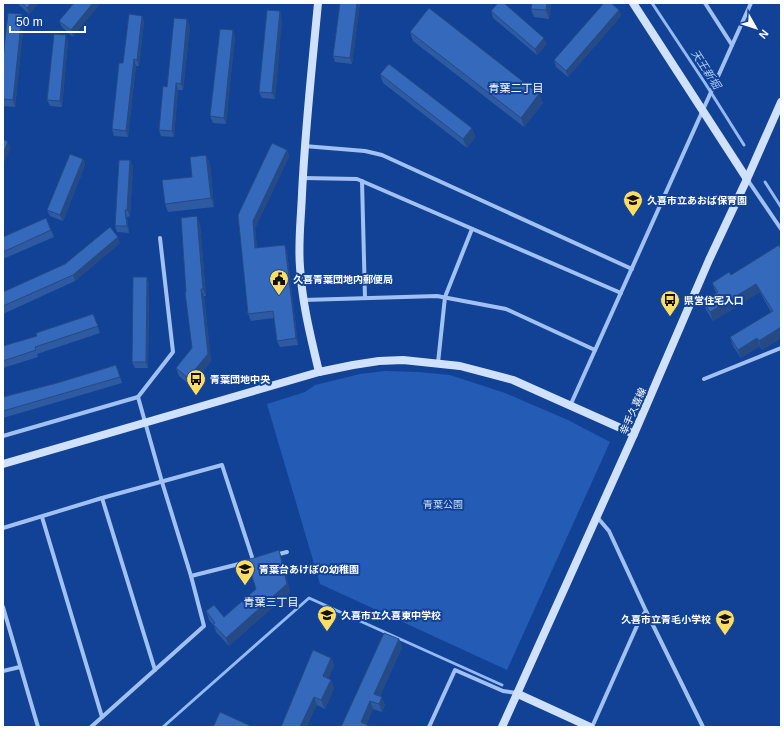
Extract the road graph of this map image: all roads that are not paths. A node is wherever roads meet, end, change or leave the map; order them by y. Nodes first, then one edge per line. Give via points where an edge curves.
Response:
1 (318, 3) edge
2 (633, 3) edge
3 (705, 3) edge
4 (751, 3) edge
5 (732, 45) junction
6 (781, 102) edge
7 (701, 111) junction
8 (304, 146) junction
9 (302, 178) junction
10 (747, 179) junction
11 (362, 181) junction
12 (472, 229) junction
13 (781, 229) edge
14 (160, 238) dead end
15 (632, 269) junction
16 (621, 293) junction
17 (445, 297) junction
18 (365, 298) junction
19 (303, 300) junction
20 (781, 348) edge
21 (595, 350) junction
22 (438, 363) junction
23 (319, 372) junction
24 (704, 379) dead end
25 (138, 396) junction
26 (570, 406) junction
27 (146, 422) junction
28 (634, 434) junction
29 (3, 436) edge
30 (3, 464) edge
31 (162, 482) junction
32 (102, 498) junction
33 (42, 516) junction
34 (597, 517) junction
35 (3, 528) edge
36 (287, 552) dead end
37 (267, 557) edge
38 (260, 559) edge
39 (254, 560) junction
40 (192, 576) junction
41 (3, 607) edge
42 (646, 610) junction
43 (20, 667) junction
44 (155, 670) junction
45 (3, 671) edge
46 (518, 694) junction
47 (102, 717) junction
48 (38, 727) edge
49 (91, 727) edge
50 (429, 727) edge
51 (502, 727) edge
52 (591, 727) edge
53 (703, 727) edge

1 - 8 street
2 - 7 street
3 - 5 street
4 - 5 street
5 - 7 street
6 - 10 street, 幸手久喜線
7 - 10 street
7 - 15 street
8 - 9 street
8 - 15 street via 365,151 382,155
9 - 11 street
9 - 19 street via 300,266
10 - 13 street
10 - 28 street, 幸手久喜線
11 - 12 street
11 - 18 street
12 - 16 street
12 - 17 street
14 - 25 street via 173,352
15 - 16 street
16 - 21 street
17 - 18 street
17 - 21 street via 506,309
17 - 22 street
18 - 19 street
19 - 23 street
20 - 24 street
21 - 26 street
22 - 23 street via 379,361
22 - 26 street via 513,380
23 - 27 street
25 - 27 street
25 - 29 street
26 - 28 street
27 - 30 street
27 - 31 street
28 - 34 street, 幸手久喜線
31 - 32 street
31 - 39 street via 222,465
31 - 40 street
32 - 33 street
32 - 44 street
33 - 35 street
33 - 47 street
34 - 42 street via 609,530
34 - 46 street, 幸手久喜線
36 - 37 street
38 - 39 street
39 - 40 street
40 - 44 street via 204,626
41 - 43 street
42 - 52 street
42 - 53 street
43 - 45 street
43 - 48 street
44 - 47 street
46 - 50 street via 503,691 455,670
46 - 51 street, 幸手久喜線
46 - 52 street
47 - 49 street

